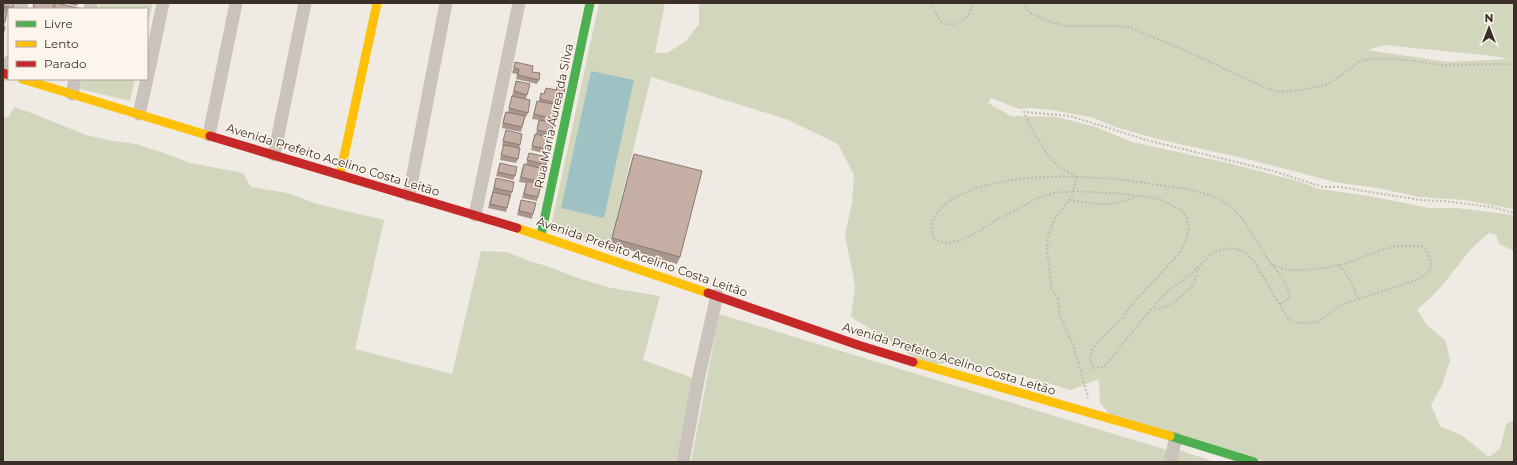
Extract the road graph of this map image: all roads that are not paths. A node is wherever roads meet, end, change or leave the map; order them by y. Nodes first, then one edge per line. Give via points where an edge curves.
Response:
1 (164, 3) edge
2 (236, 3) edge
3 (305, 3) edge
4 (377, 3) edge
5 (446, 3) edge
6 (519, 3) edge
7 (590, 3) edge
8 (148, 75) edge
9 (25, 80) edge
10 (75, 80) edge
11 (147, 80) edge
12 (72, 94) junction
13 (139, 114) junction
14 (209, 135) junction
15 (274, 155) junction
16 (340, 175) junction
17 (409, 195) junction
18 (474, 215) junction
19 (541, 235) junction
20 (717, 295) junction
21 (1176, 438) junction
22 (683, 462) edge
23 (1170, 462) edge
24 (1254, 462) edge

1 - 8 street
2 - 14 street
3 - 15 street
4 - 16 street
5 - 17 street
6 - 18 street
7 - 19 street, Rua Maria Áurea da Silva
9 - 12 street, Avenida Prefeito Acelino Costa Leitão
10 - 12 street
11 - 13 street
12 - 13 street, Avenida Prefeito Acelino Costa Leitão
13 - 14 street, Avenida Prefeito Acelino Costa Leitão
14 - 15 street, Avenida Prefeito Acelino Costa Leitão
15 - 16 street, Avenida Prefeito Acelino Costa Leitão
16 - 17 street, Avenida Prefeito Acelino Costa Leitão
17 - 18 street, Avenida Prefeito Acelino Costa Leitão
18 - 19 street, Avenida Prefeito Acelino Costa Leitão
19 - 20 street, Avenida Prefeito Acelino Costa Leitão
20 - 21 street, Avenida Prefeito Acelino Costa Leitão via 858,345
20 - 22 street
21 - 23 street
21 - 24 street, Avenida Prefeito Acelino Costa Leitão

